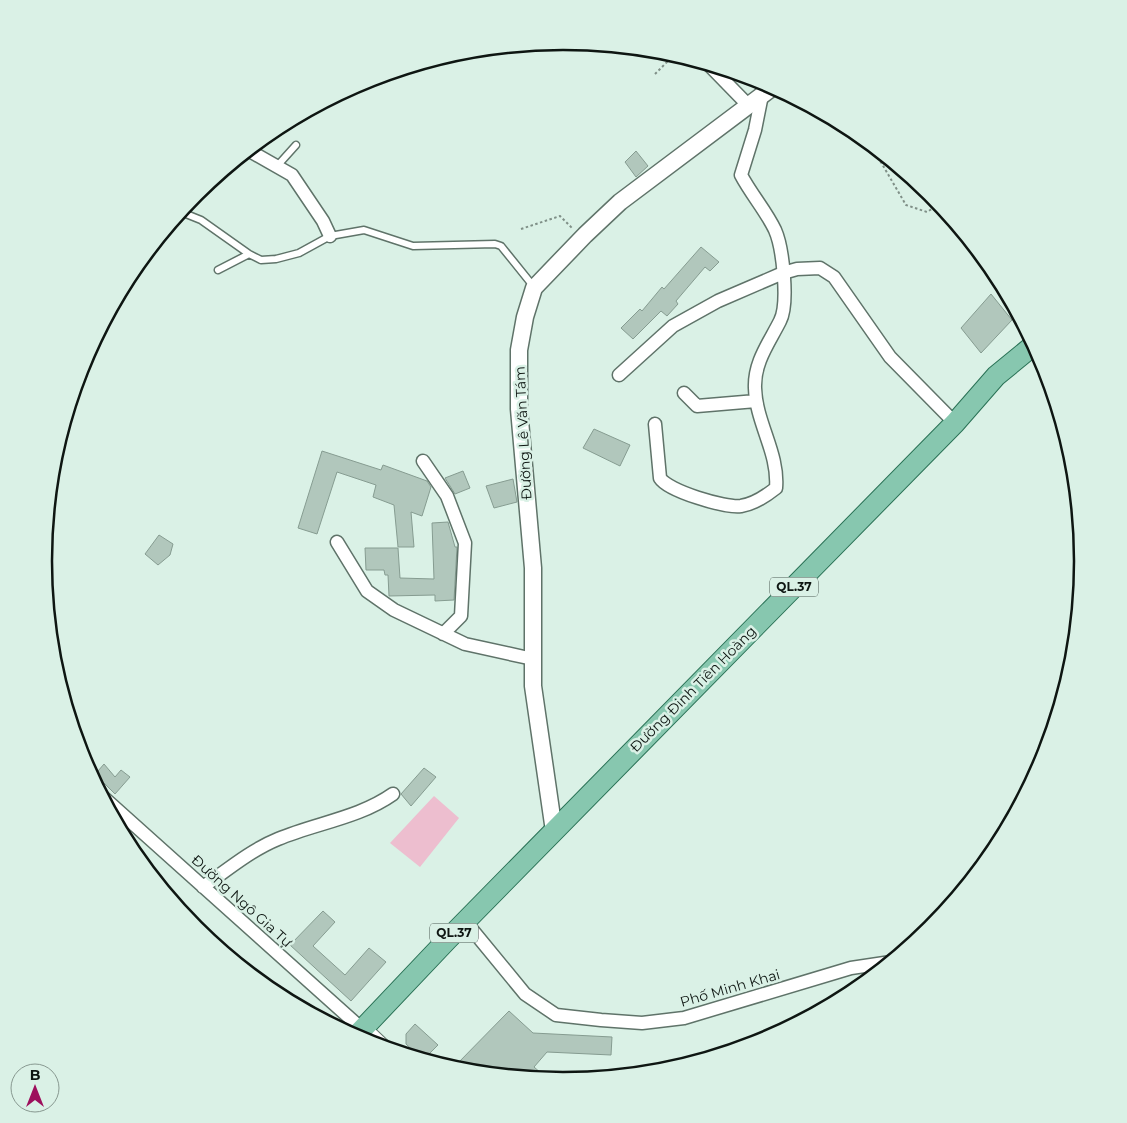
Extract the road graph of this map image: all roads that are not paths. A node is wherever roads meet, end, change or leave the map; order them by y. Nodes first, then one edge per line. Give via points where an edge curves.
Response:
1 (718, 74) edge
2 (766, 92) edge
3 (767, 93) edge
4 (748, 105) junction
5 (296, 145) dead end
6 (255, 154) edge
7 (278, 165) junction
8 (188, 215) edge
9 (330, 236) junction
10 (248, 254) junction
11 (218, 270) dead end
12 (783, 273) junction
13 (534, 288) junction
14 (1028, 349) edge
15 (619, 374) dead end
16 (684, 392) dead end
17 (756, 401) junction
18 (955, 423) junction
19 (654, 424) dead end
20 (423, 461) dead end
21 (337, 542) dead end
22 (444, 634) junction
23 (533, 659) junction
24 (393, 794) dead end
25 (117, 809) edge
26 (554, 831) junction
27 (203, 887) junction
28 (465, 921) junction
29 (879, 964) edge
30 (351, 1026) edge
31 (360, 1031) edge

1 - 4 street
2 - 4 street, Đường Lê Văn Tám
3 - 12 street via 741,175 774,229
4 - 13 street, Đường Lê Văn Tám via 620,202
5 - 7 lane
6 - 7 street
7 - 9 street via 301,186
8 - 10 lane via 201,220
9 - 10 lane via 307,250 276,260 261,260
9 - 13 lane via 364,230 413,246 495,244 501,246
10 - 11 lane
12 - 15 street via 718,301 673,326
12 - 17 street via 784,306 781,319 759,361
12 - 18 street via 820,268 830,273 890,357
13 - 23 street, Đường Lê Văn Tám via 519,350 519,410 533,568
14 - 18 main road, Đường Đinh Tiên Hoàng / QL.37 via 996,376
16 - 17 street via 698,406
17 - 19 street via 776,471 776,488 765,497 742,505 730,506 675,490 662,481
18 - 26 main road, Đường Đinh Tiên Hoàng / QL.37
20 - 22 street via 447,496 465,543 461,616
21 - 22 street via 368,591 394,610
22 - 23 street via 465,644
23 - 26 street, Đường Lê Văn Tám via 533,686
24 - 27 street via 360,811 255,850
25 - 27 street, Đường Ngô Gia Tự
26 - 28 main road, Đường Đinh Tiên Hoàng / QL.37
27 - 30 street, Đường Ngô Gia Tự
28 - 29 street, Phố Minh Khai via 525,994 556,1015 601,1020 642,1023 684,1018 851,968
28 - 31 main road, Đường Đinh Tiên Hoàng / QL.37

